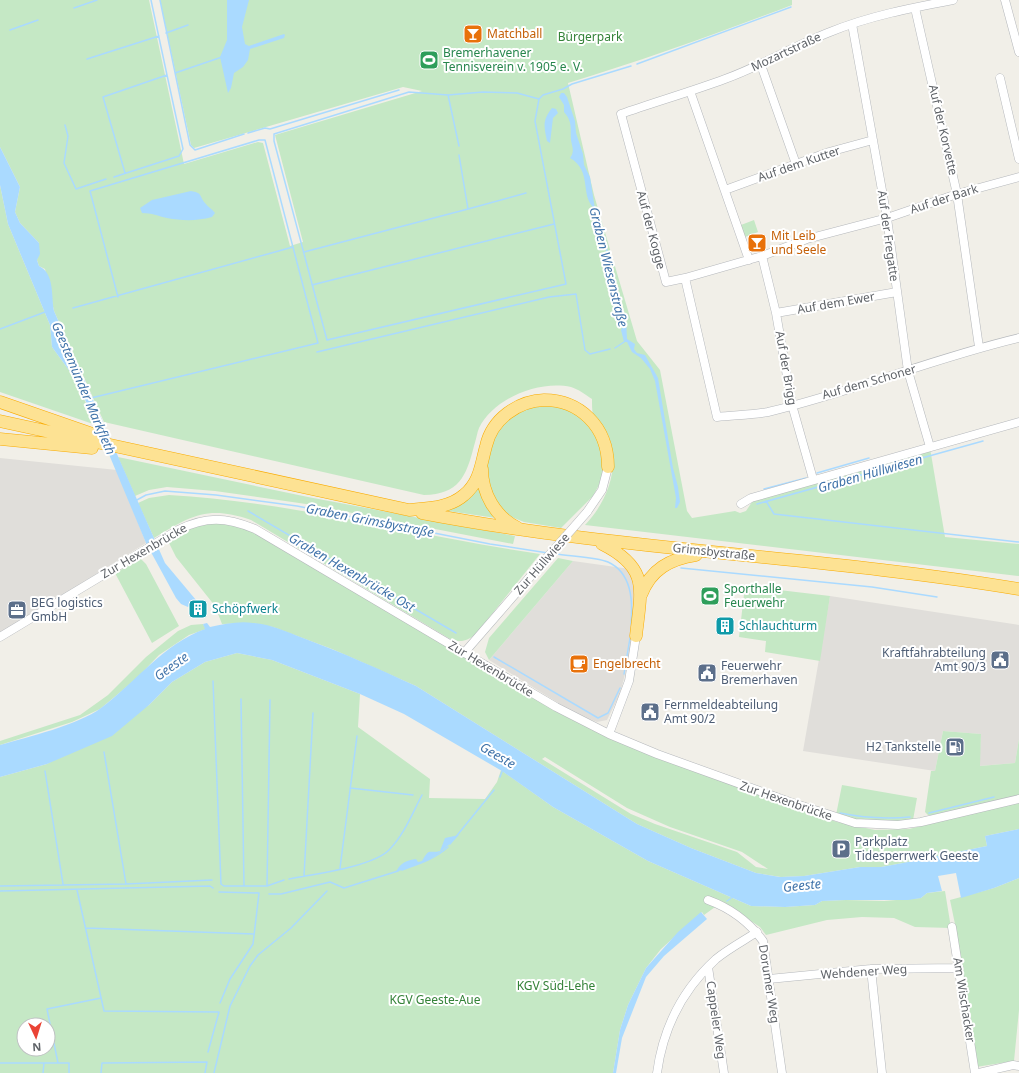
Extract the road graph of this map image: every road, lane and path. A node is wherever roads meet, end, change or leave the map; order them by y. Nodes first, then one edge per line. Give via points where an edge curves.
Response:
1 (953, 0) edge
2 (1005, 0) edge
3 (915, 8) junction
4 (852, 24) junction
5 (1019, 52) edge
6 (761, 65) junction
7 (1000, 78) dead end
8 (690, 91) junction
9 (621, 114) joint
10 (873, 140) junction
11 (1019, 158) edge
12 (796, 164) junction
13 (1019, 177) edge
14 (725, 190) junction
15 (957, 194) junction
16 (886, 218) junction
17 (762, 256) junction
18 (749, 260) junction
19 (685, 278) junction
20 (897, 292) junction
21 (776, 313) junction
22 (1019, 338) edge
23 (979, 347) junction
24 (908, 371) junction
25 (0, 402) edge
26 (792, 405) junction
27 (0, 421) edge
28 (1019, 422) edge
29 (0, 439) edge
30 (97, 442) junction
31 (930, 447) junction
32 (482, 465) junction
33 (608, 468) joint
34 (813, 479) junction
35 (741, 504) dead end
36 (409, 510) junction
37 (524, 530) junction
38 (593, 540) junction
39 (714, 553) junction
40 (1019, 589) edge
41 (641, 595) junction
42 (636, 636) joint
43 (0, 637) edge
44 (464, 653) junction
45 (609, 734) junction
46 (1019, 799) edge
47 (708, 900) dead end
48 (952, 927) dead end
49 (757, 932) junction
50 (708, 967) junction
51 (959, 968) junction
52 (871, 969) junction
53 (769, 980) junction
54 (1016, 1065) edge
55 (656, 1073) edge
56 (724, 1073) edge
57 (782, 1073) edge
58 (882, 1073) edge
59 (975, 1073) edge
60 (979, 1073) edge

1 - 3 street, Mozartstraße
2 - 5 street
3 - 4 street, Mozartstraße
3 - 15 street, Auf der Korvette
4 - 6 street, Mozartstraße via 828,32
4 - 10 street, Auf der Fregatte
6 - 8 street, Mozartstraße
6 - 12 street
7 - 11 street
8 - 9 street, Mozartstraße
8 - 14 street
9 - 19 street, Auf der Kogge via 666,282
10 - 12 street, Auf dem Kutter
10 - 16 street, Auf der Fregatte
12 - 14 street, Auf dem Kutter
13 - 15 street, Auf der Bark
14 - 18 street
15 - 16 street, Auf der Bark
15 - 23 street, Auf der Korvette
16 - 17 street, Auf der Bark via 807,239
16 - 20 street, Auf der Fregatte
17 - 18 street, Auf der Bark
17 - 21 street, Auf der Brigg
18 - 19 street, Auf der Bark
19 - 26 street, Auf dem Schoner via 717,417 767,412
20 - 21 street, Auf dem Ewer
20 - 24 street, Auf der Fregatte
21 - 26 street, Auf der Brigg
22 - 23 street, Auf dem Schoner
23 - 24 street, Auf dem Schoner
24 - 26 street, Auf dem Schoner
24 - 31 street, Auf der Fregatte
25 - 30 highway
26 - 34 street, Auf der Brigg
27 - 30 highway
28 - 31 street
29 - 30 highway
30 - 36 highway, Grimsbystraße
31 - 34 street
32 - 33 highway via 488,438 501,419 519,406 547,400 569,405 593,422 604,441
32 - 36 highway via 476,482 457,501 440,507
32 - 37 highway via 483,484 492,505 507,521
33 - 44 street, Zur Hüllwiese, bridge via 602,490 587,512
34 - 35 street via 751,498
36 - 37 highway, Grimsbystraße
37 - 38 highway, Grimsbystraße
38 - 39 highway, Grimsbystraße
38 - 41 highway via 617,551 628,561 636,573
39 - 40 highway, Grimsbystraße via 891,570
39 - 41 highway via 686,557 663,565 647,581
41 - 42 highway
42 - 45 street via 629,681
43 - 44 street, Zur Hexenbrücke via 189,524 202,520 227,520 255,529
44 - 45 street, Zur Hexenbrücke via 556,707
45 - 46 street, Zur Hexenbrücke via 747,787 855,823 898,825 921,822
47 - 49 street, Dorumer Weg via 722,905
48 - 51 street, Am Wischacker
49 - 50 street via 717,958
49 - 53 street, Dorumer Weg via 763,941
50 - 55 street via 686,993 671,1017 660,1050
50 - 56 street, Cappeler Weg
51 - 52 street, Wehdener Weg
51 - 59 street, Am Wischacker
52 - 53 street, Wehdener Weg
52 - 58 street
53 - 57 street, Dorumer Weg
54 - 60 street

